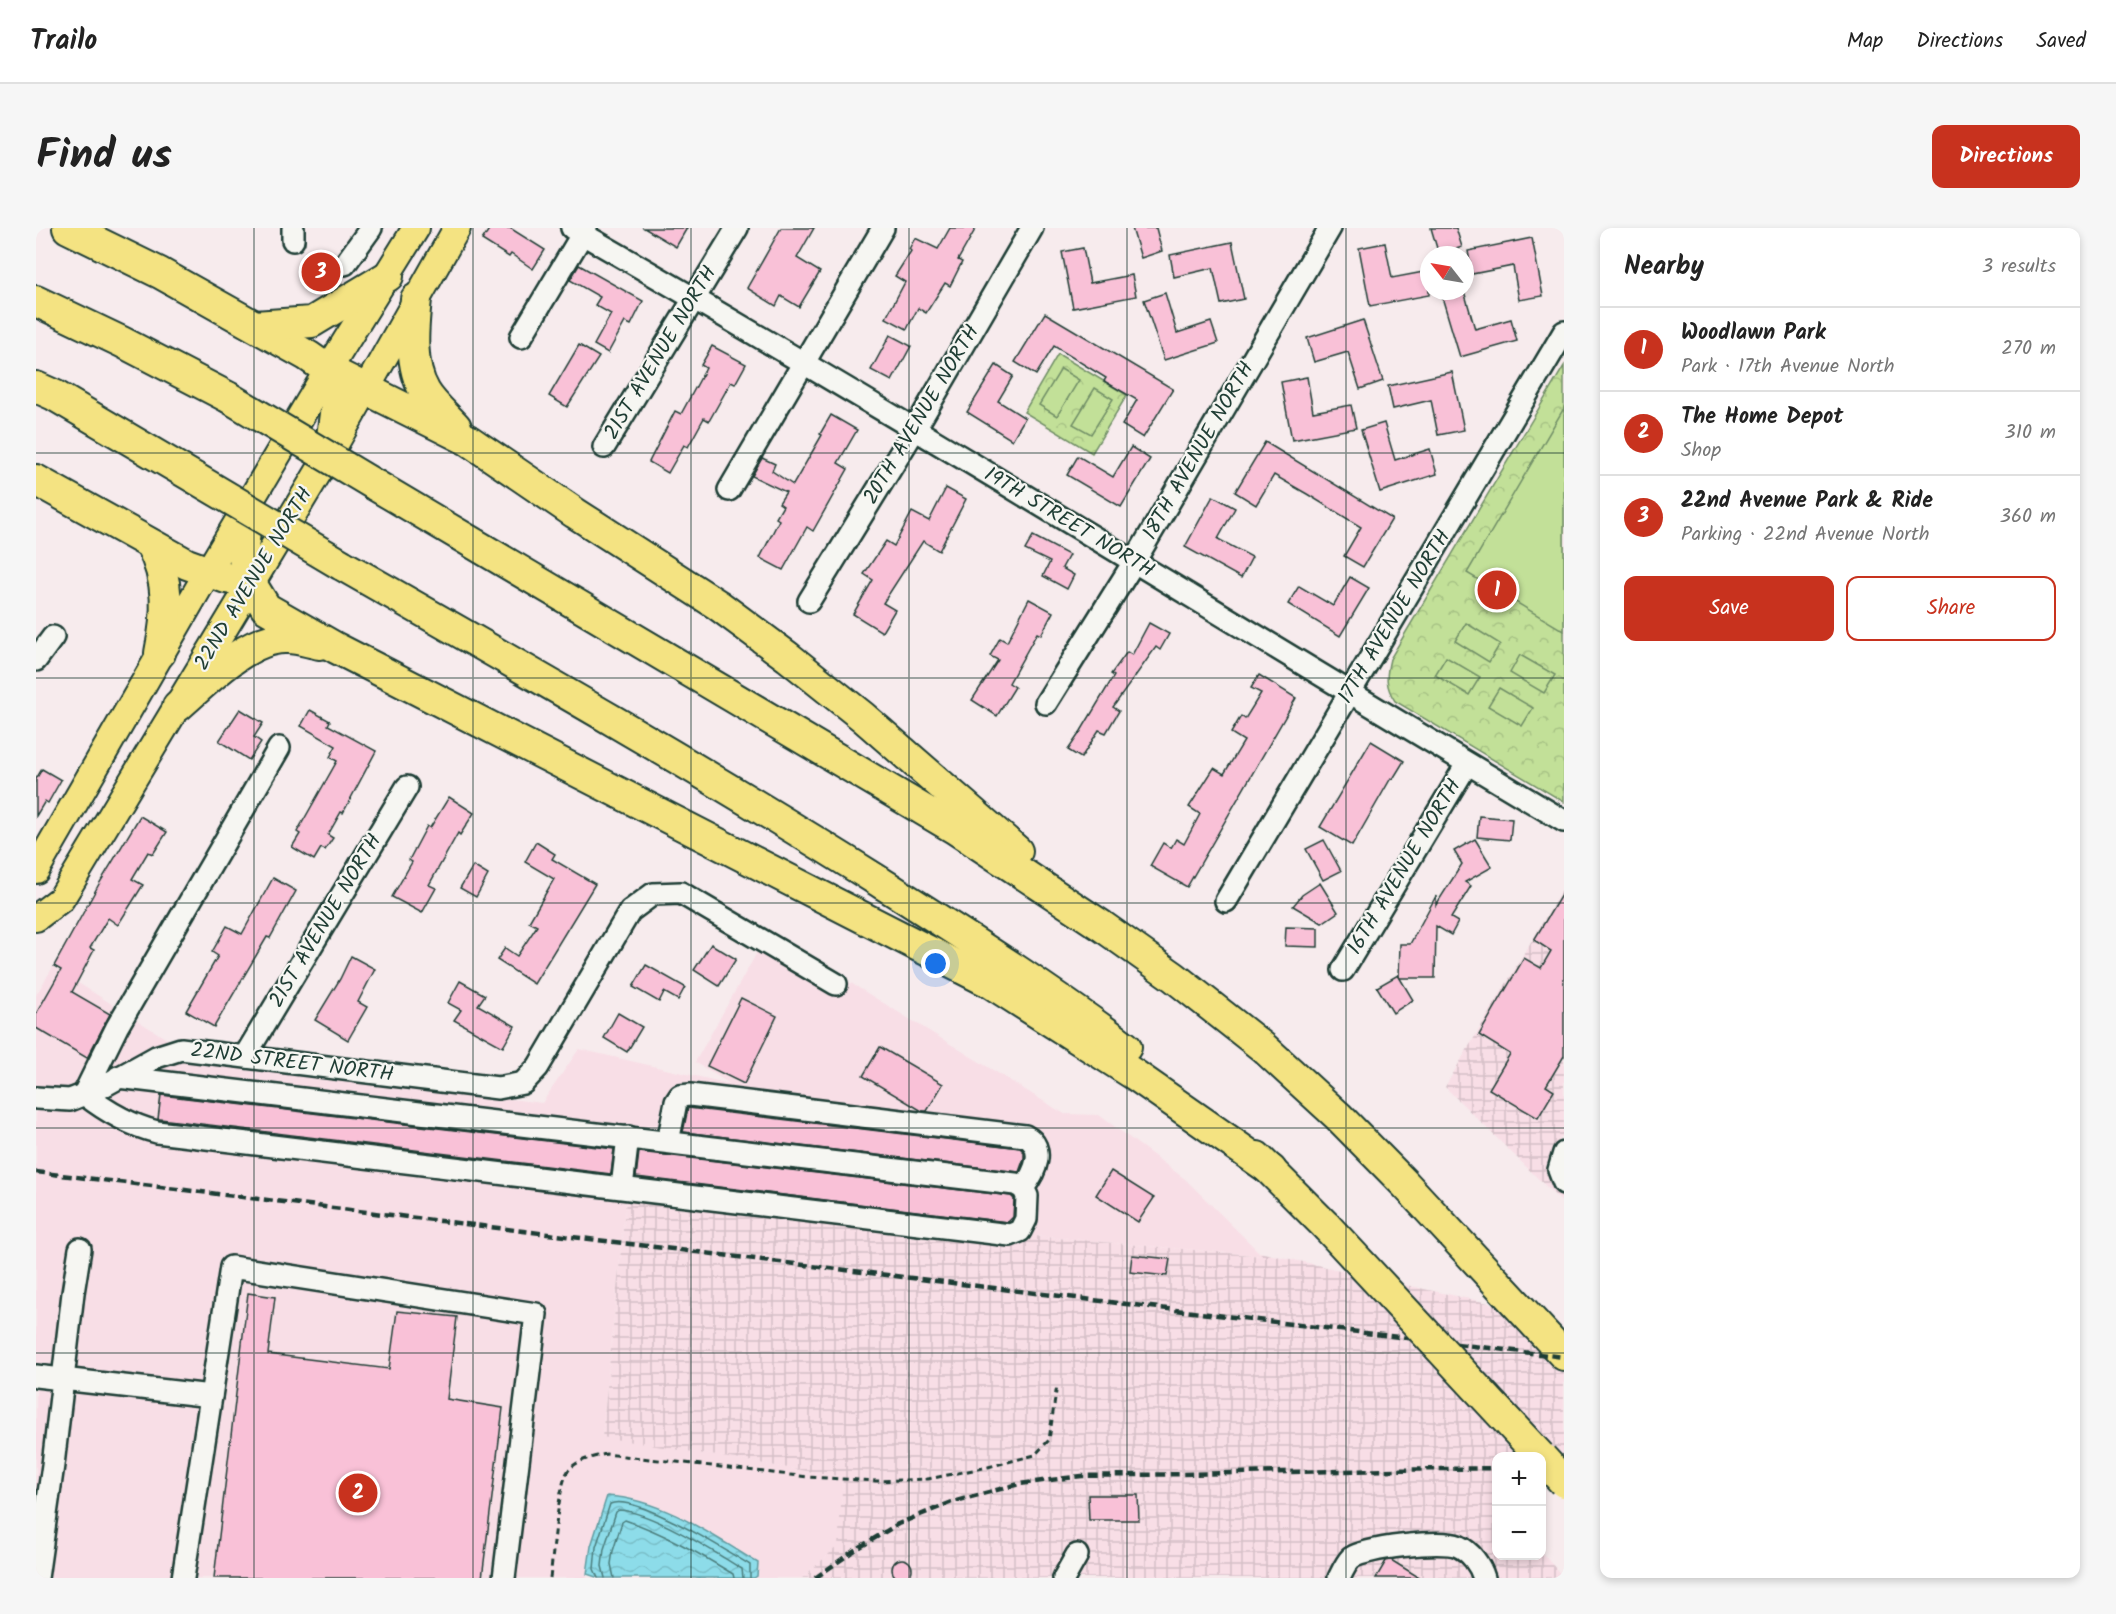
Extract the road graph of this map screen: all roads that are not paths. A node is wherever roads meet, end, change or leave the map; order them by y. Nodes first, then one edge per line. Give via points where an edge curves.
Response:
1 (68, 228) edge
2 (416, 228) edge
3 (457, 228) edge
4 (737, 228) edge
5 (883, 228) edge
6 (1032, 228) edge
7 (1330, 228) edge
8 (580, 230) edge
9 (367, 234) edge
10 (345, 264) dead end
11 (388, 276) junction
12 (695, 298) junction
13 (416, 299) junction
14 (36, 301) edge
15 (255, 326) junction
16 (1564, 332) edge
17 (521, 337) dead end
18 (803, 363) junction
19 (328, 370) junction
20 (36, 387) edge
21 (366, 389) junction
22 (915, 429) junction
23 (468, 440) junction
24 (604, 447) dead end
25 (330, 453) junction
26 (36, 480) edge
27 (729, 490) dead end
28 (249, 503) junction
29 (151, 545) junction
30 (1134, 562) junction
31 (208, 572) junction
32 (250, 582) junction
33 (808, 602) dead end
34 (53, 637) dead end
35 (336, 648) junction
36 (160, 653) junction
37 (36, 660) edge
38 (1350, 692) junction
39 (1046, 704) dead end
40 (178, 706) junction
41 (279, 748) dead end
42 (1467, 764) junction
43 (407, 786) dead end
44 (1564, 821) edge
45 (36, 870) edge
46 (1226, 901) dead end
47 (36, 918) edge
48 (1102, 926) junction
49 (1343, 970) dead end
50 (836, 984) dead end
51 (245, 1056) junction
52 (118, 1077) junction
53 (84, 1094) junction
54 (36, 1098) edge
55 (628, 1137) junction
56 (668, 1142) junction
57 (1271, 1170) junction
58 (622, 1187) junction
59 (1023, 1188) junction
60 (80, 1249) dead end
61 (1564, 1355) edge
62 (36, 1376) edge
63 (62, 1379) junction
64 (211, 1396) junction
65 (1536, 1452) edge
66 (1546, 1462) edge
67 (1564, 1482) edge
68 (1077, 1555) dead end
69 (37, 1578) edge
70 (183, 1578) edge
71 (504, 1578) edge
72 (1064, 1578) edge
73 (1338, 1578) edge
74 (1484, 1578) edge

1 - 15 highway
2 - 11 main road, 22ND AVENUE NORTH
3 - 13 main road, 22ND AVENUE NORTH
4 - 12 street, 21ST AVENUE NORTH
5 - 18 street
6 - 22 street, 20TH AVENUE NORTH
7 - 30 street, 18TH AVENUE NORTH
8 - 12 street, 19TH STREET NORTH
8 - 17 street
9 - 10 street
11 - 15 highway via 312,322
11 - 19 main road, 22ND AVENUE NORTH
12 - 18 street, 19TH STREET NORTH
12 - 24 street, 21ST AVENUE NORTH
13 - 21 main road, 22ND AVENUE NORTH
13 - 23 highway via 416,368 425,392
14 - 48 highway, bridge via 228,397 954,828
15 - 19 highway
16 - 38 street, 17TH AVENUE NORTH
18 - 22 street, 19TH STREET NORTH
18 - 27 street
19 - 21 highway
19 - 25 highway via 336,406
19 - 28 main road, 22ND AVENUE NORTH
20 - 57 highway, bridge via 777,818 1078,1011 1143,1060
21 - 23 highway
21 - 25 main road, 22ND AVENUE NORTH
22 - 30 street, 19TH STREET NORTH
22 - 33 street, 20TH AVENUE NORTH
23 - 48 highway via 718,605 788,657 863,717
25 - 32 main road, 22ND AVENUE NORTH
26 - 29 highway
28 - 31 main road, 22ND AVENUE NORTH
28 - 32 highway via 243,546
29 - 31 highway
29 - 36 highway via 166,584
30 - 38 street, 19TH STREET NORTH
30 - 39 street, 18TH AVENUE NORTH
31 - 32 highway
31 - 36 main road, 22ND AVENUE NORTH
32 - 35 highway via 266,609
32 - 40 main road, 22ND AVENUE NORTH
34 - 37 street
35 - 40 highway via 287,638 265,641 249,647
35 - 57 highway via 991,983 1135,1075
36 - 45 main road, 22ND AVENUE NORTH
38 - 42 street, 19TH STREET NORTH
38 - 46 street, 17TH AVENUE NORTH
40 - 47 main road, 22ND AVENUE NORTH via 61,899
41 - 53 street via 122,1018
42 - 44 street, 19TH STREET NORTH
42 - 49 street, 16TH AVENUE NORTH
43 - 51 street, 21ST AVENUE NORTH
48 - 61 highway via 1264,1048 1338,1116
50 - 51 street, 22ND STREET NORTH via 681,893 653,894 630,911 538,1067 523,1083 498,1088
51 - 52 street, 22ND STREET NORTH via 181,1049
52 - 53 street, 22ND STREET NORTH
52 - 55 street
53 - 54 street, 22ND STREET NORTH via 70,1100
53 - 58 street via 123,1121 157,1132
55 - 56 street
55 - 58 street
56 - 59 street
56 - 59 street via 676,1102 680,1096 690,1095 1025,1136 1037,1148 1030,1180
57 - 65 highway, bridge
58 - 59 street via 1010,1235 1020,1231 1026,1219 1027,1196
60 - 63 street
62 - 63 street
63 - 64 street
63 - 69 street
64 - 70 street
64 - 71 street via 231,1267 537,1314
66 - 67 highway, bridge
68 - 72 street
73 - 74 street via 1350,1559 1363,1553 1420,1544 1457,1546 1478,1563

